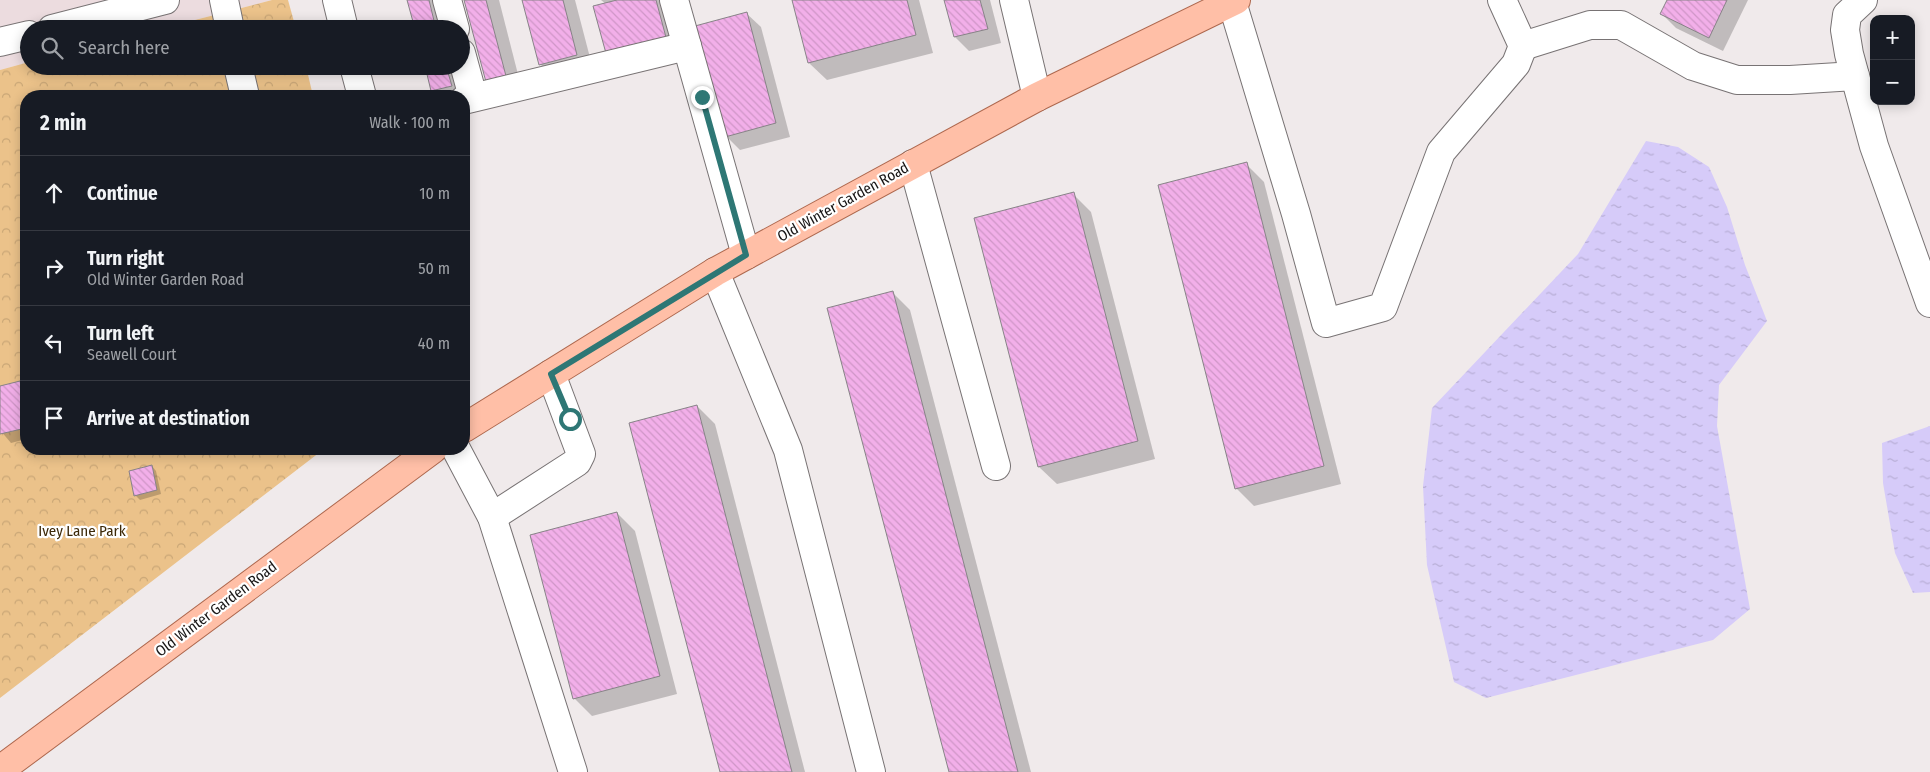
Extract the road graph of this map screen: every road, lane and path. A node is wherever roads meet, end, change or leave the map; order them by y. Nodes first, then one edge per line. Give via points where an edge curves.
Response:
1 (165, 0) edge
2 (224, 0) edge
3 (337, 0) edge
4 (447, 0) edge
5 (674, 0) edge
6 (1014, 0) edge
7 (1502, 0) edge
8 (1864, 0) edge
9 (1234, 1) edge
10 (87, 20) edge
11 (228, 20) edge
12 (342, 20) edge
13 (453, 20) edge
14 (20, 37) edge
15 (0, 42) edge
16 (687, 46) junction
17 (1523, 46) junction
18 (240, 75) edge
19 (356, 75) edge
20 (464, 75) edge
21 (1855, 76) junction
22 (244, 90) edge
23 (360, 90) edge
24 (467, 90) edge
25 (1037, 97) junction
26 (470, 99) edge
27 (913, 164) junction
28 (746, 255) junction
29 (715, 272) junction
30 (1930, 303) edge
31 (551, 374) junction
32 (470, 424) edge
33 (425, 455) edge
34 (459, 455) edge
35 (996, 466) dead end
36 (492, 518) junction
37 (0, 770) edge
38 (573, 772) edge
39 (871, 772) edge

1 - 10 street
2 - 11 street
3 - 12 street
4 - 13 street
5 - 16 street
6 - 25 street
7 - 17 street
8 - 21 street via 1847,15 1845,30
9 - 17 street via 1326,323 1383,306 1441,152 1516,64
9 - 25 main road, Old Winter Garden Road
14 - 15 street
16 - 26 street
16 - 28 street
17 - 21 street via 1590,26 1622,25 1693,66 1736,80
18 - 22 street
19 - 23 street
20 - 24 street
21 - 30 street via 1874,146
25 - 27 main road, Old Winter Garden Road
27 - 28 main road, Old Winter Garden Road
27 - 35 street
28 - 29 main road, Old Winter Garden Road
29 - 31 main road, Old Winter Garden Road
29 - 39 street via 788,450
31 - 32 main road, Old Winter Garden Road
31 - 36 street via 581,454 576,462
33 - 37 main road, Old Winter Garden Road
34 - 36 street
36 - 38 street

